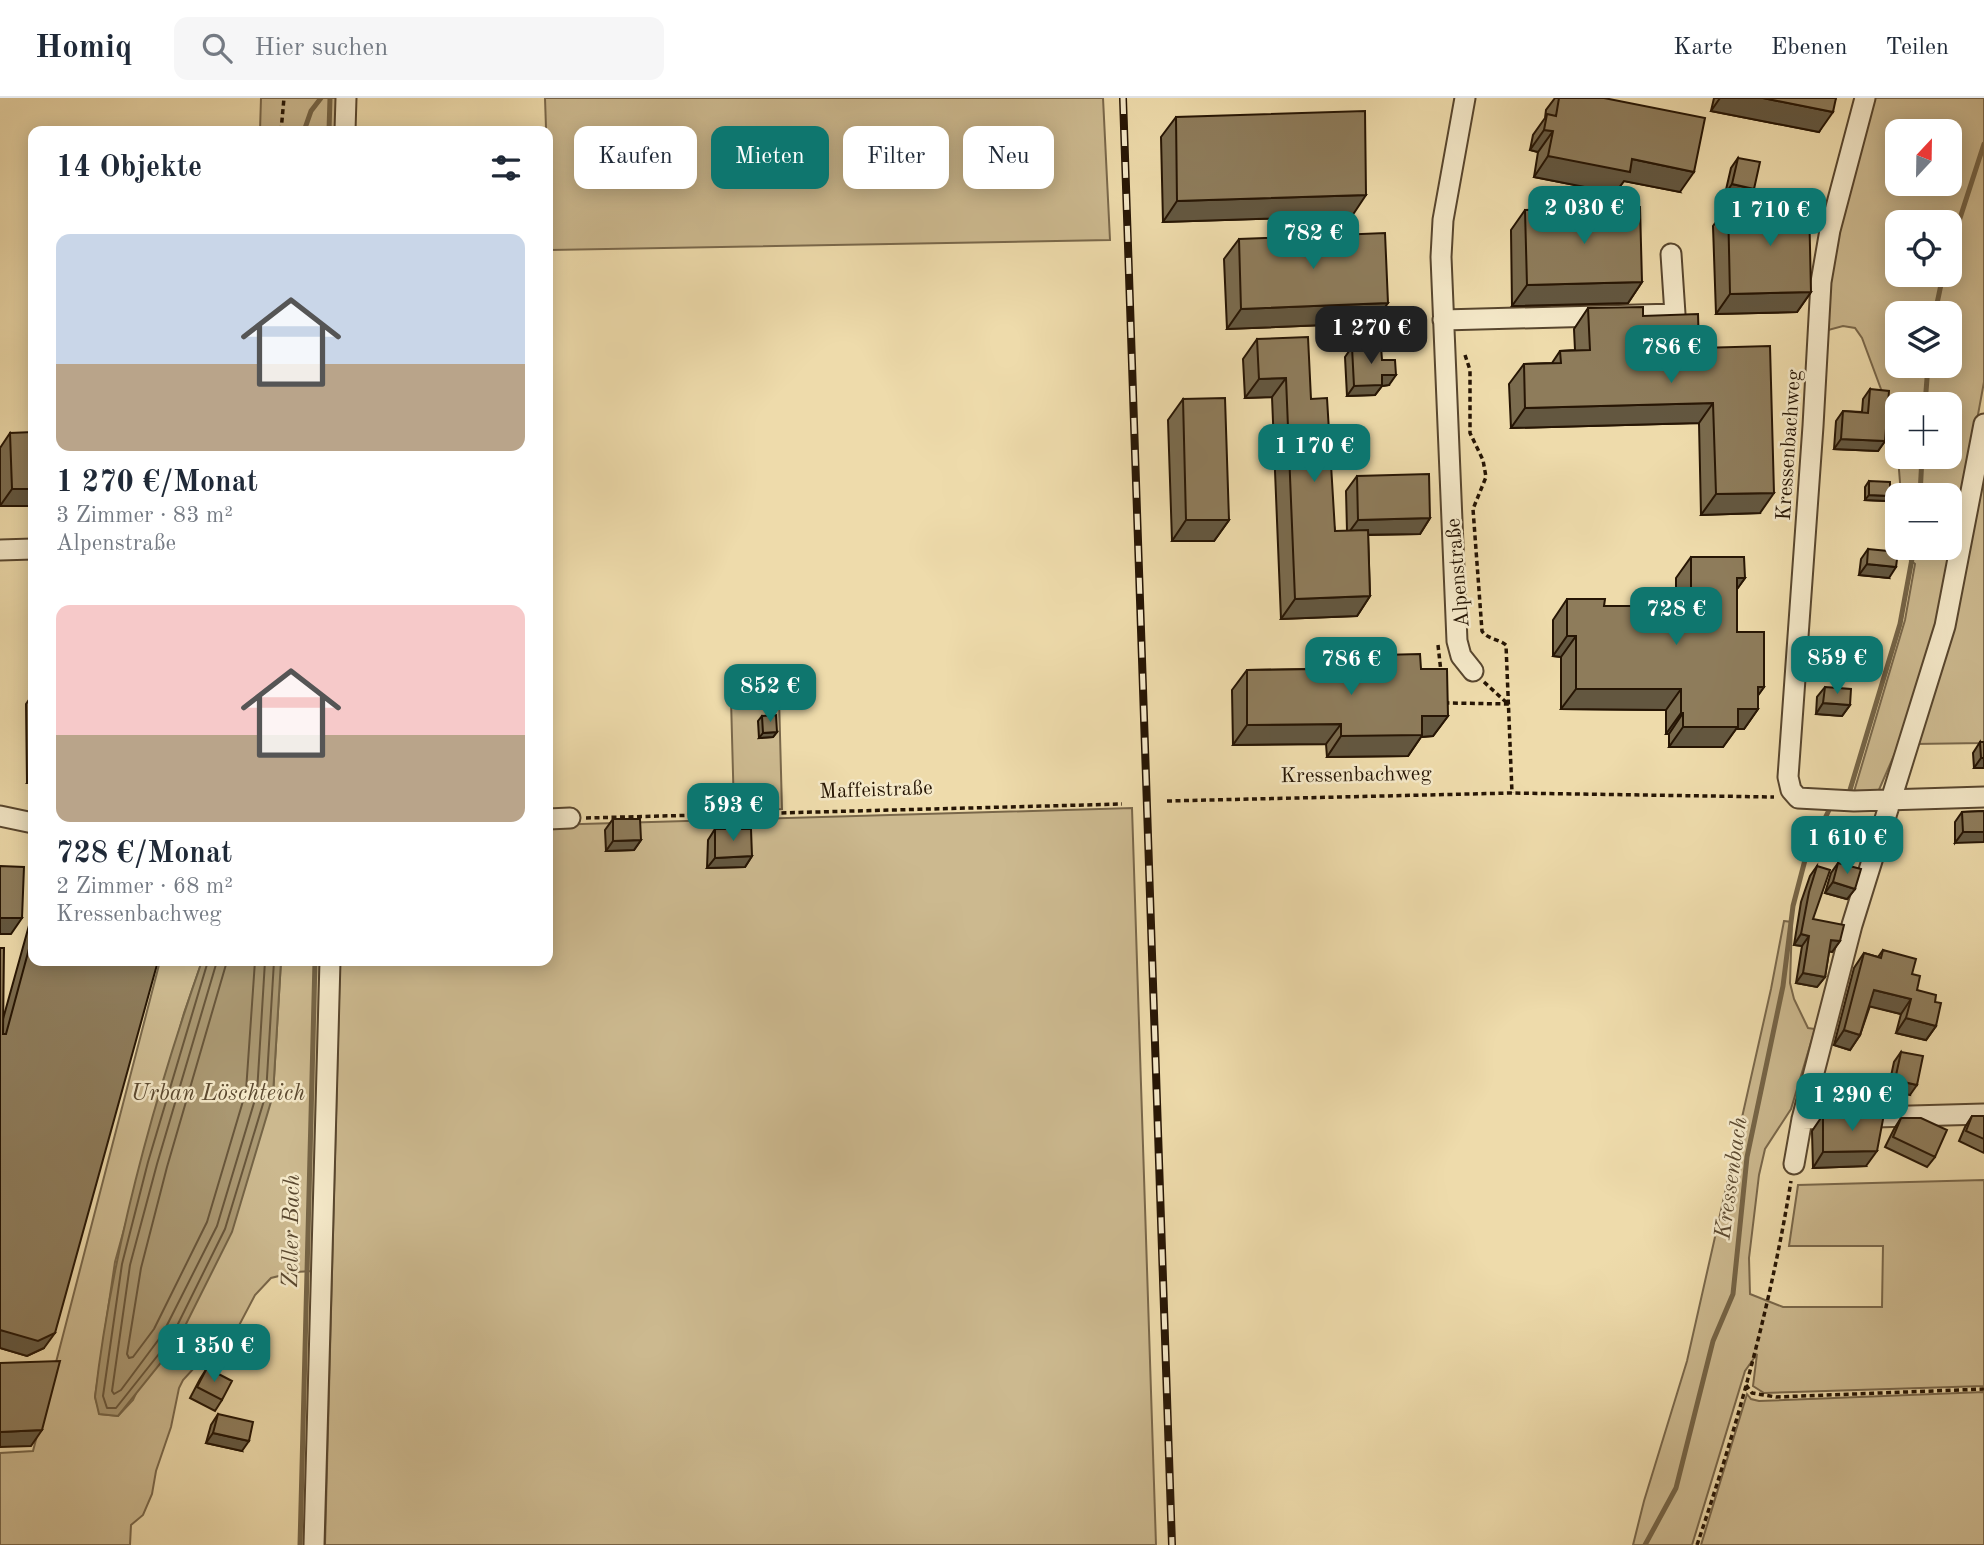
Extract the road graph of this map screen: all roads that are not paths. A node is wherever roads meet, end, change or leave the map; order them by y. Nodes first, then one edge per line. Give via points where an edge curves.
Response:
1 (346, 98) edge
2 (1465, 98) edge
3 (1865, 98) edge
4 (345, 126) edge
5 (1671, 254) dead end
6 (1450, 320) junction
7 (1984, 424) edge
8 (28, 549) edge
9 (0, 550) edge
10 (1473, 671) road end
11 (1984, 797) edge
12 (1890, 800) junction
13 (0, 816) edge
14 (570, 818) road end
15 (553, 819) edge
16 (28, 822) edge
17 (330, 966) edge
18 (1984, 1114) edge
19 (1802, 1119) junction
20 (1794, 1164) road end
21 (314, 1545) edge

1 - 4 street
2 - 6 street, Alpenstraße via 1443,220
3 - 12 street, Kressenbachweg via 1821,282 1788,777 1798,798
5 - 6 street via 1675,314
6 - 10 street, Alpenstraße via 1457,641 1461,656
7 - 12 street via 1945,625
8 - 9 street
11 - 12 street
12 - 19 street
13 - 16 street
14 - 15 street
17 - 21 street
18 - 19 street
19 - 20 street

